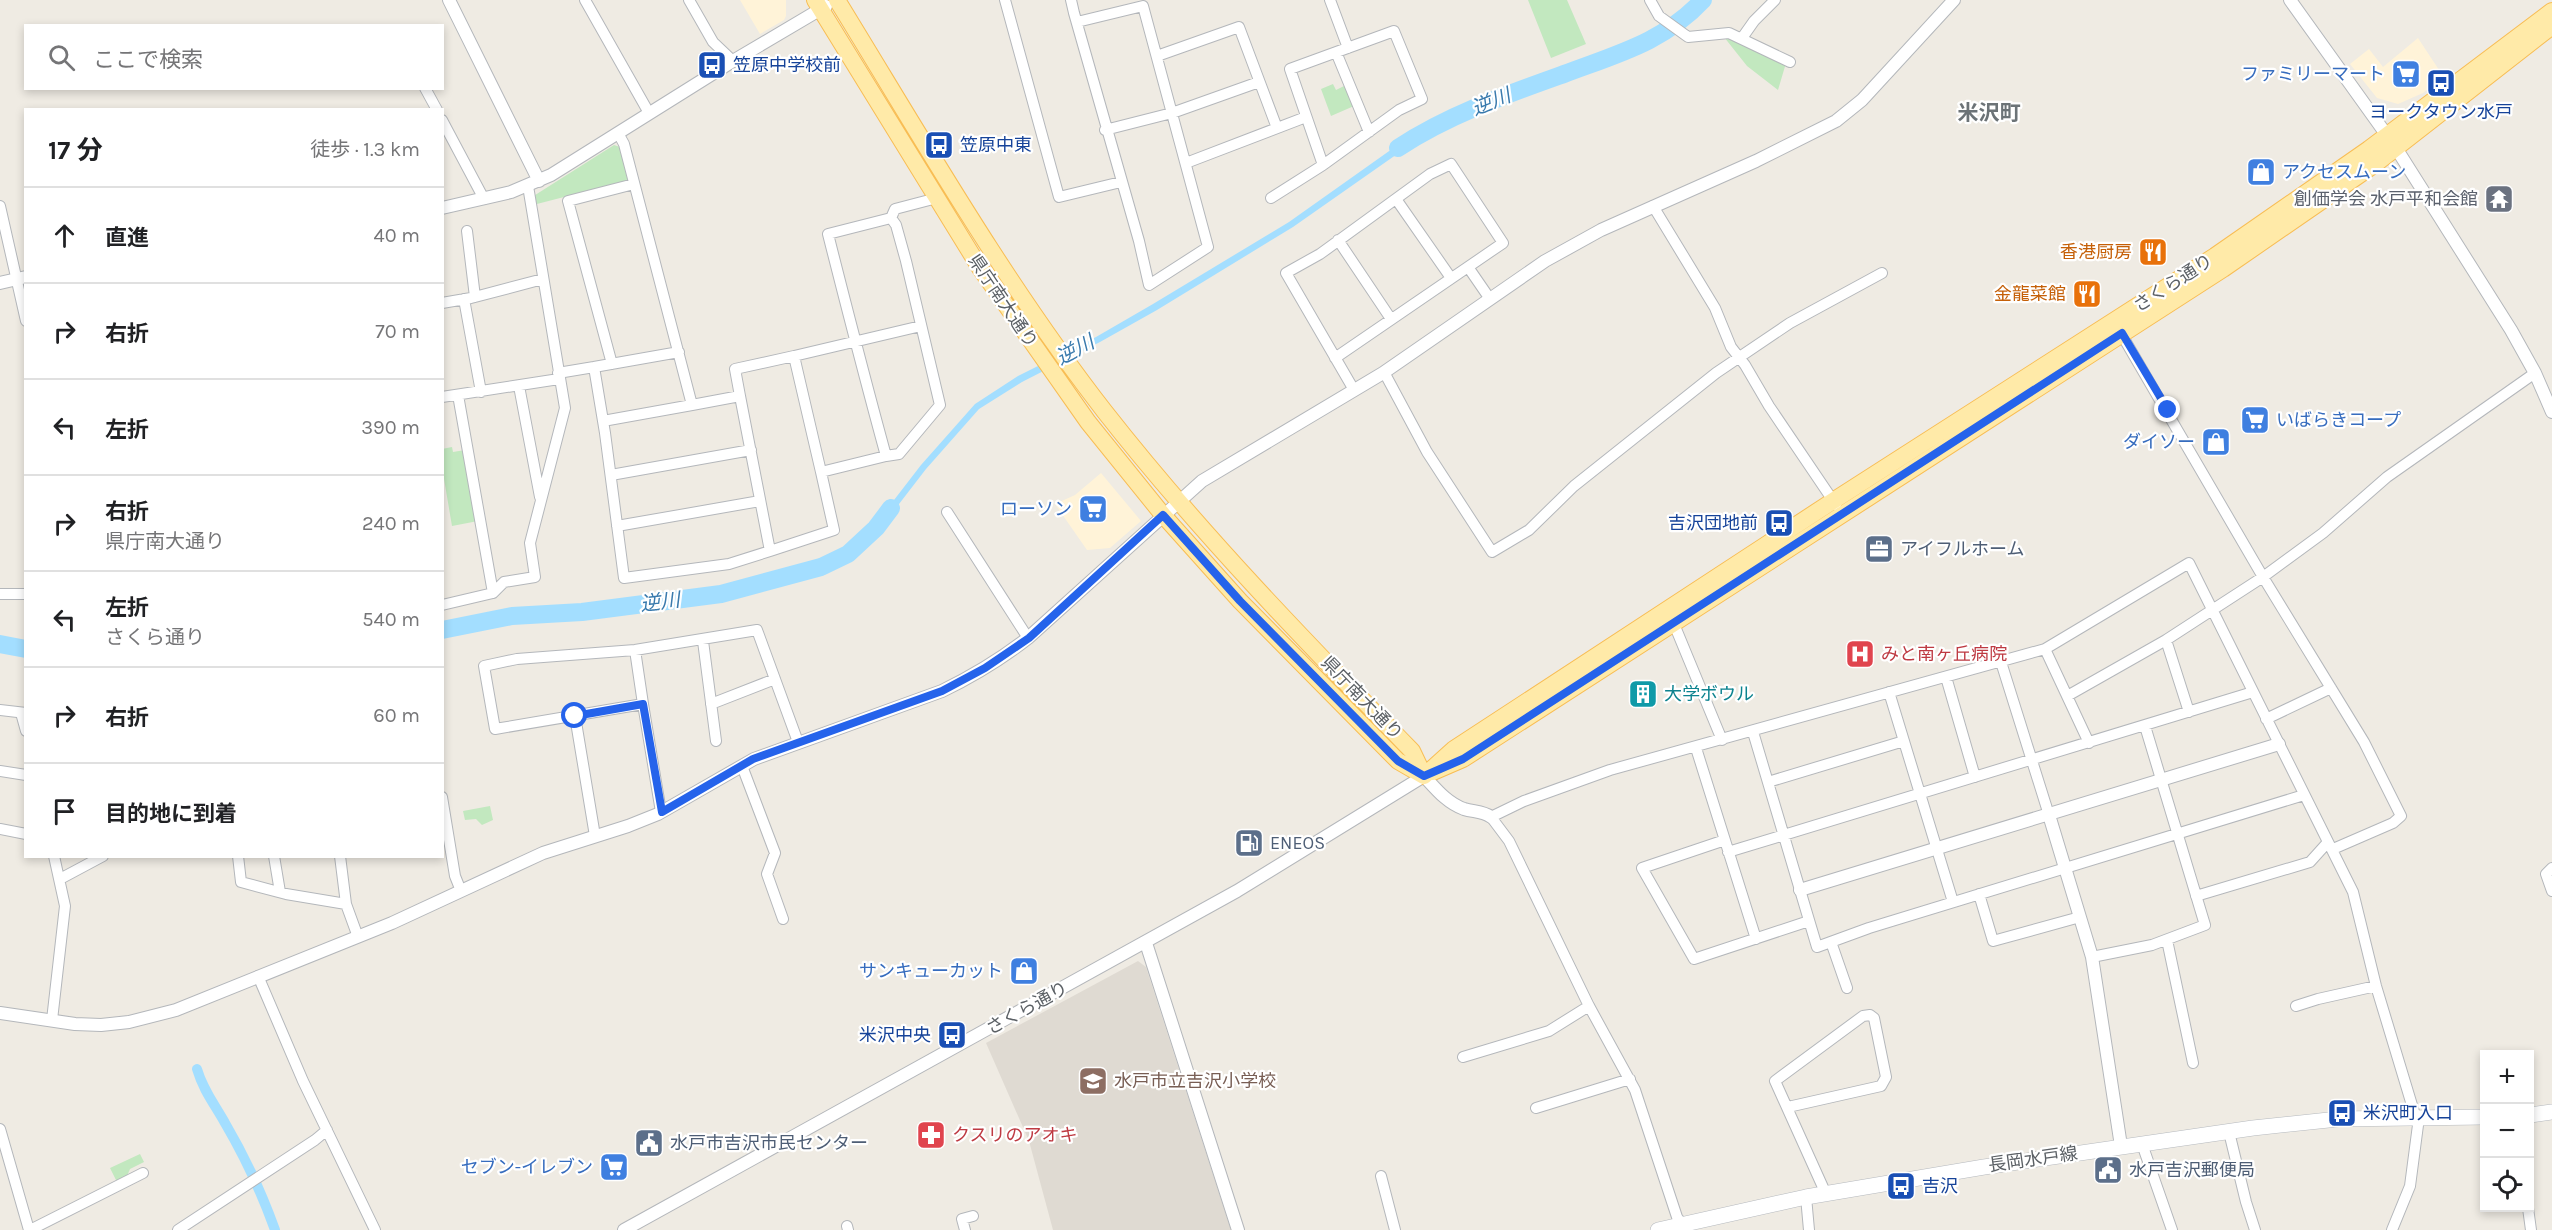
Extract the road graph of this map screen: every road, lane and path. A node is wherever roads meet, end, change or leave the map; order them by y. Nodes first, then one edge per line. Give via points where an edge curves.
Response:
1 (449, 0) edge
2 (585, 0) edge
3 (689, 0) edge
4 (837, 0) edge
5 (1005, 0) edge
6 (1071, 0) edge
7 (1330, 0) edge
8 (1650, 0) edge
9 (1775, 0) edge
10 (1954, 0) edge
11 (2290, 0) edge
12 (818, 4) edge
13 (2552, 11) edge
14 (1077, 22) junction
15 (2552, 26) edge
16 (1742, 38) junction
17 (1348, 48) junction
18 (1336, 52) junction
19 (1156, 56) junction
20 (733, 61) junction
21 (1790, 62) dead end
22 (1259, 82) junction
23 (426, 90) edge
24 (436, 108) edge
25 (649, 113) junction
26 (1172, 113) junction
27 (1306, 117) junction
28 (444, 124) edge
29 (1277, 128) junction
30 (1106, 130) junction
31 (1369, 132) junction
32 (618, 133) junction
33 (2392, 142) junction
34 (1186, 163) junction
35 (1323, 165) junction
36 (1121, 182) junction
37 (534, 183) junction
38 (634, 184) junction
39 (937, 198) junction
40 (1271, 198) dead end
41 (484, 199) junction
42 (1396, 199) junction
43 (0, 206) edge
44 (1653, 206) junction
45 (444, 208) edge
46 (891, 218) junction
47 (467, 231) dead end
48 (1338, 240) junction
49 (1468, 267) junction
50 (1882, 273) dead end
51 (21, 278) edge
52 (1451, 278) junction
53 (543, 279) junction
54 (0, 283) edge
55 (470, 298) junction
56 (1490, 299) junction
57 (444, 303) edge
58 (24, 304) edge
59 (1391, 319) junction
60 (921, 326) junction
61 (2117, 327) junction
62 (855, 342) junction
63 (679, 352) junction
64 (794, 356) junction
65 (1335, 357) junction
66 (1739, 358) junction
67 (612, 364) junction
68 (594, 367) junction
69 (1384, 372) junction
70 (2535, 373) junction
71 (559, 376) junction
72 (519, 386) junction
73 (1354, 390) junction
74 (481, 392) junction
75 (458, 395) junction
76 (740, 396) junction
77 (444, 397) edge
78 (692, 405) junction
79 (2552, 412) edge
80 (603, 421) junction
81 (751, 450) junction
82 (886, 456) junction
83 (821, 472) junction
84 (611, 475) junction
85 (760, 501) junction
86 (1178, 501) junction
87 (540, 502) junction
88 (1838, 508) junction
89 (947, 512) dead end
90 (1163, 515) junction
91 (617, 526) junction
92 (770, 550) junction
93 (2263, 577) junction
94 (494, 593) junction
95 (0, 594) edge
96 (24, 594) edge
97 (444, 605) edge
98 (2213, 610) junction
99 (1674, 624) junction
100 (1029, 638) junction
101 (2166, 640) junction
102 (703, 641) junction
103 (2045, 649) junction
104 (635, 650) junction
105 (2001, 662) junction
106 (1946, 677) junction
107 (775, 679) junction
108 (2331, 688) junction
109 (1889, 692) junction
110 (2253, 692) junction
111 (2069, 695) junction
112 (643, 704) junction
113 (711, 704) junction
114 (0, 710) edge
115 (2189, 712) junction
116 (23, 713) edge
117 (575, 716) junction
118 (2266, 719) junction
119 (2145, 726) junction
120 (1753, 732) junction
121 (1722, 740) junction
122 (716, 741) dead end
123 (1904, 741) junction
124 (798, 742) junction
125 (2089, 743) junction
126 (2278, 744) junction
127 (1696, 748) junction
128 (2031, 760) junction
129 (741, 765) junction
130 (0, 771) edge
131 (24, 775) edge
132 (1424, 776) junction
133 (1976, 777) junction
134 (2161, 780) junction
135 (1768, 782) junction
136 (1921, 794) junction
137 (2304, 795) junction
138 (444, 809) edge
139 (662, 812) junction
140 (2049, 815) junction
141 (1491, 817) junction
142 (0, 829) edge
143 (2177, 833) junction
144 (24, 834) edge
145 (595, 836) junction
146 (1783, 836) junction
147 (1725, 840) junction
148 (2330, 845) junction
149 (1937, 847) junction
150 (1728, 852) junction
151 (55, 858) edge
152 (99, 858) edge
153 (238, 858) edge
154 (274, 858) edge
155 (340, 858) edge
156 (2065, 868) junction
157 (2552, 868) edge
158 (60, 879) junction
159 (1800, 890) junction
160 (461, 891) junction
161 (2552, 891) edge
162 (280, 892) junction
163 (1979, 894) junction
164 (2196, 896) junction
165 (1953, 902) junction
166 (346, 904) junction
167 (2080, 917) junction
168 (783, 919) dead end
169 (1809, 921) junction
170 (358, 937) junction
171 (1755, 939) junction
172 (2167, 940) junction
173 (1146, 942) junction
174 (1831, 942) junction
175 (2092, 957) junction
176 (258, 976) junction
177 (2376, 986) junction
178 (1847, 988) dead end
179 (1588, 1006) junction
180 (2296, 1006) dead end
181 (0, 1013) edge
182 (52, 1020) junction
183 (1463, 1057) dead end
184 (2193, 1063) dead end
185 (1629, 1078) junction
186 (1788, 1107) junction
187 (1536, 1108) dead end
188 (2552, 1112) edge
189 (2534, 1114) edge
190 (2480, 1117) edge
191 (2416, 1118) junction
192 (327, 1130) junction
193 (0, 1131) edge
194 (2229, 1132) junction
195 (2142, 1144) junction
196 (2121, 1146) junction
197 (143, 1173) dead end
198 (1381, 1176) dead end
199 (1826, 1194) junction
200 (1806, 1197) junction
201 (2529, 1212) edge
202 (973, 1216) dead end
203 (1684, 1227) edge
204 (30, 1230) edge
205 (178, 1230) edge
206 (375, 1230) edge
207 (624, 1230) edge
208 (965, 1230) edge
209 (1238, 1230) edge
210 (1395, 1230) edge
211 (1658, 1230) edge
212 (1809, 1230) edge
213 (2172, 1230) edge
214 (2255, 1230) edge
215 (2392, 1230) edge
216 (2531, 1230) edge

1 - 37 street
2 - 25 street
3 - 20 street via 713,42
4 - 12 street
4 - 86 main road, 県庁南大通り via 993,255 1052,341
5 - 36 street via 1059,197
6 - 14 street
7 - 17 street
8 - 16 street via 1659,16 1685,35 1729,33
9 - 16 street
10 - 44 street via 1862,100 1836,121
11 - 33 street
12 - 20 street
12 - 39 main road, 県庁南大通り
13 - 33 main road, さくら通り
14 - 19 street via 1143,6
14 - 30 street
15 - 33 main road, さくら通り
16 - 21 street
17 - 18 street
17 - 31 street via 1394,31 1422,99
18 - 27 street via 1290,69
18 - 31 street
19 - 22 street via 1239,27
19 - 26 street
20 - 25 street
22 - 26 street
22 - 29 street
23 - 24 street
25 - 32 street
26 - 30 street
26 - 34 street
27 - 29 street
27 - 35 street
28 - 41 street
29 - 34 street
30 - 36 street
31 - 35 street
32 - 37 street
32 - 38 street
33 - 61 main road, さくら通り via 2215,256
33 - 70 street
34 - 36 street via 1208,246 1149,285
35 - 40 street
37 - 41 street
37 - 53 street
38 - 63 street
38 - 67 street via 568,201
39 - 46 street via 895,209
39 - 90 main road, 県庁南大通り via 1037,352
41 - 45 street
42 - 48 street
42 - 49 street via 1451,164 1503,243
42 - 52 street
43 - 51 street
44 - 56 street via 1581,240
44 - 66 street via 1715,308
46 - 60 street
46 - 62 street via 828,234
47 - 55 street
48 - 59 street
48 - 65 street via 1286,273
49 - 52 street
49 - 56 street
50 - 66 street via 1790,322
51 - 54 street
51 - 58 street
52 - 59 street
53 - 55 street
53 - 71 street
55 - 57 street
55 - 74 street
56 - 69 street
59 - 65 street
60 - 62 street
60 - 82 street via 940,405 899,454
61 - 88 main road, さくら通り
61 - 93 street
62 - 64 street
62 - 82 street
63 - 67 street
63 - 78 street
64 - 76 street via 735,369
64 - 83 street
65 - 73 street
66 - 69 street via 1691,391 1574,486 1529,530 1492,552 1427,452
66 - 88 street
67 - 68 street
68 - 71 street
68 - 80 street
69 - 73 street
70 - 79 street
70 - 93 street via 2387,477 2323,533
71 - 72 street
71 - 87 street via 565,408
72 - 74 street
72 - 87 street
73 - 86 street via 1222,468
74 - 75 street
75 - 77 street
75 - 94 street
76 - 78 street
76 - 81 street
78 - 80 street
80 - 84 street
81 - 84 street
81 - 85 street
82 - 83 street
83 - 92 street via 834,530
84 - 91 street
85 - 91 street
85 - 92 street
86 - 90 street
86 - 132 main road, 県庁南大通り via 1412,751
87 - 94 street via 530,543 535,577 504,582
88 - 99 main road, さくら通り
88 - 132 main road, さくら通り via 1454,749
89 - 100 street
90 - 100 street
90 - 132 main road, 県庁南大通り via 1240,601 1374,738 1398,761
91 - 92 street via 624,578 729,564
93 - 98 street
93 - 108 street
94 - 97 street
95 - 96 street
98 - 101 street
98 - 103 street via 2188,563
98 - 110 street
99 - 121 street
99 - 132 main road, さくら通り via 1463,759
100 - 124 street via 942,691
101 - 111 street
101 - 115 street
102 - 104 street
102 - 107 street via 757,630
102 - 113 street
103 - 105 street
103 - 111 street
104 - 112 street
104 - 117 street via 517,659 484,666 495,729
105 - 106 street
105 - 128 street
106 - 109 street
106 - 133 street
107 - 113 street
107 - 124 street
108 - 118 street
108 - 148 street via 2402,816 2393,823
109 - 120 street
109 - 123 street
110 - 115 street
110 - 118 street
111 - 125 street
112 - 117 street
112 - 139 street
113 - 122 street
114 - 116 street
115 - 119 street
117 - 145 street
118 - 126 street
119 - 125 street
119 - 134 street
120 - 121 street
120 - 135 street
121 - 127 street
123 - 135 street
123 - 136 street
124 - 129 street
125 - 128 street
126 - 134 street
126 - 137 street
127 - 141 street via 1610,770
127 - 147 street
128 - 133 street
128 - 140 street
129 - 139 street
129 - 168 street via 775,853 766,874
130 - 131 street
132 - 141 street via 1455,805
132 - 173 street, さくら通り via 1288,861
133 - 136 street
134 - 140 street
134 - 143 street
135 - 146 street
136 - 146 street
136 - 149 street
137 - 143 street
137 - 148 street
138 - 160 street
139 - 145 street
140 - 149 street
140 - 156 street
141 - 179 street via 1509,841
142 - 144 street
143 - 156 street
143 - 164 street
145 - 160 street via 543,853
146 - 150 street
146 - 159 street
147 - 150 street
147 - 171 street via 1642,867 1694,959
148 - 164 street via 2310,862
148 - 177 street via 2353,892
149 - 159 street
149 - 165 street
150 - 171 street
151 - 158 street
152 - 158 street
153 - 162 street via 242,882
154 - 162 street
155 - 166 street
156 - 163 street
156 - 167 street
157 - 161 street via 2546,874
158 - 182 street via 64,915
159 - 169 street
160 - 170 street
162 - 166 street
163 - 165 street
163 - 167 street via 1993,941
164 - 172 street via 2205,925
165 - 174 street
166 - 170 street
167 - 175 street
169 - 171 street
169 - 174 street via 1817,947
170 - 176 street
172 - 175 street
172 - 184 street
173 - 207 street, さくら通り
173 - 209 street
174 - 178 street
175 - 196 street
176 - 182 street via 176,1010 146,1018 101,1024
176 - 192 street
177 - 180 street
177 - 191 street
179 - 183 street via 1549,1031
179 - 185 street
181 - 182 street
185 - 187 street
185 - 203 street via 1677,1217
186 - 186 street via 1775,1081 1863,1016 1874,1018 1886,1077 1881,1086
186 - 199 street
188 - 189 main road
190 - 191 main road, 長岡水戸線
191 - 194 main road, 長岡水戸線 via 2306,1122
191 - 215 street via 2410,1186
192 - 205 street
192 - 206 street
193 - 204 street
194 - 195 main road, 長岡水戸線
194 - 214 street
195 - 196 main road, 長岡水戸線
195 - 213 street
196 - 199 main road, 長岡水戸線
197 - 204 street
198 - 210 street
199 - 200 main road, 長岡水戸線
200 - 203 main road, 長岡水戸線
200 - 212 street
201 - 216 street
202 - 208 street via 962,1219
203 - 211 main road, 長岡水戸線

